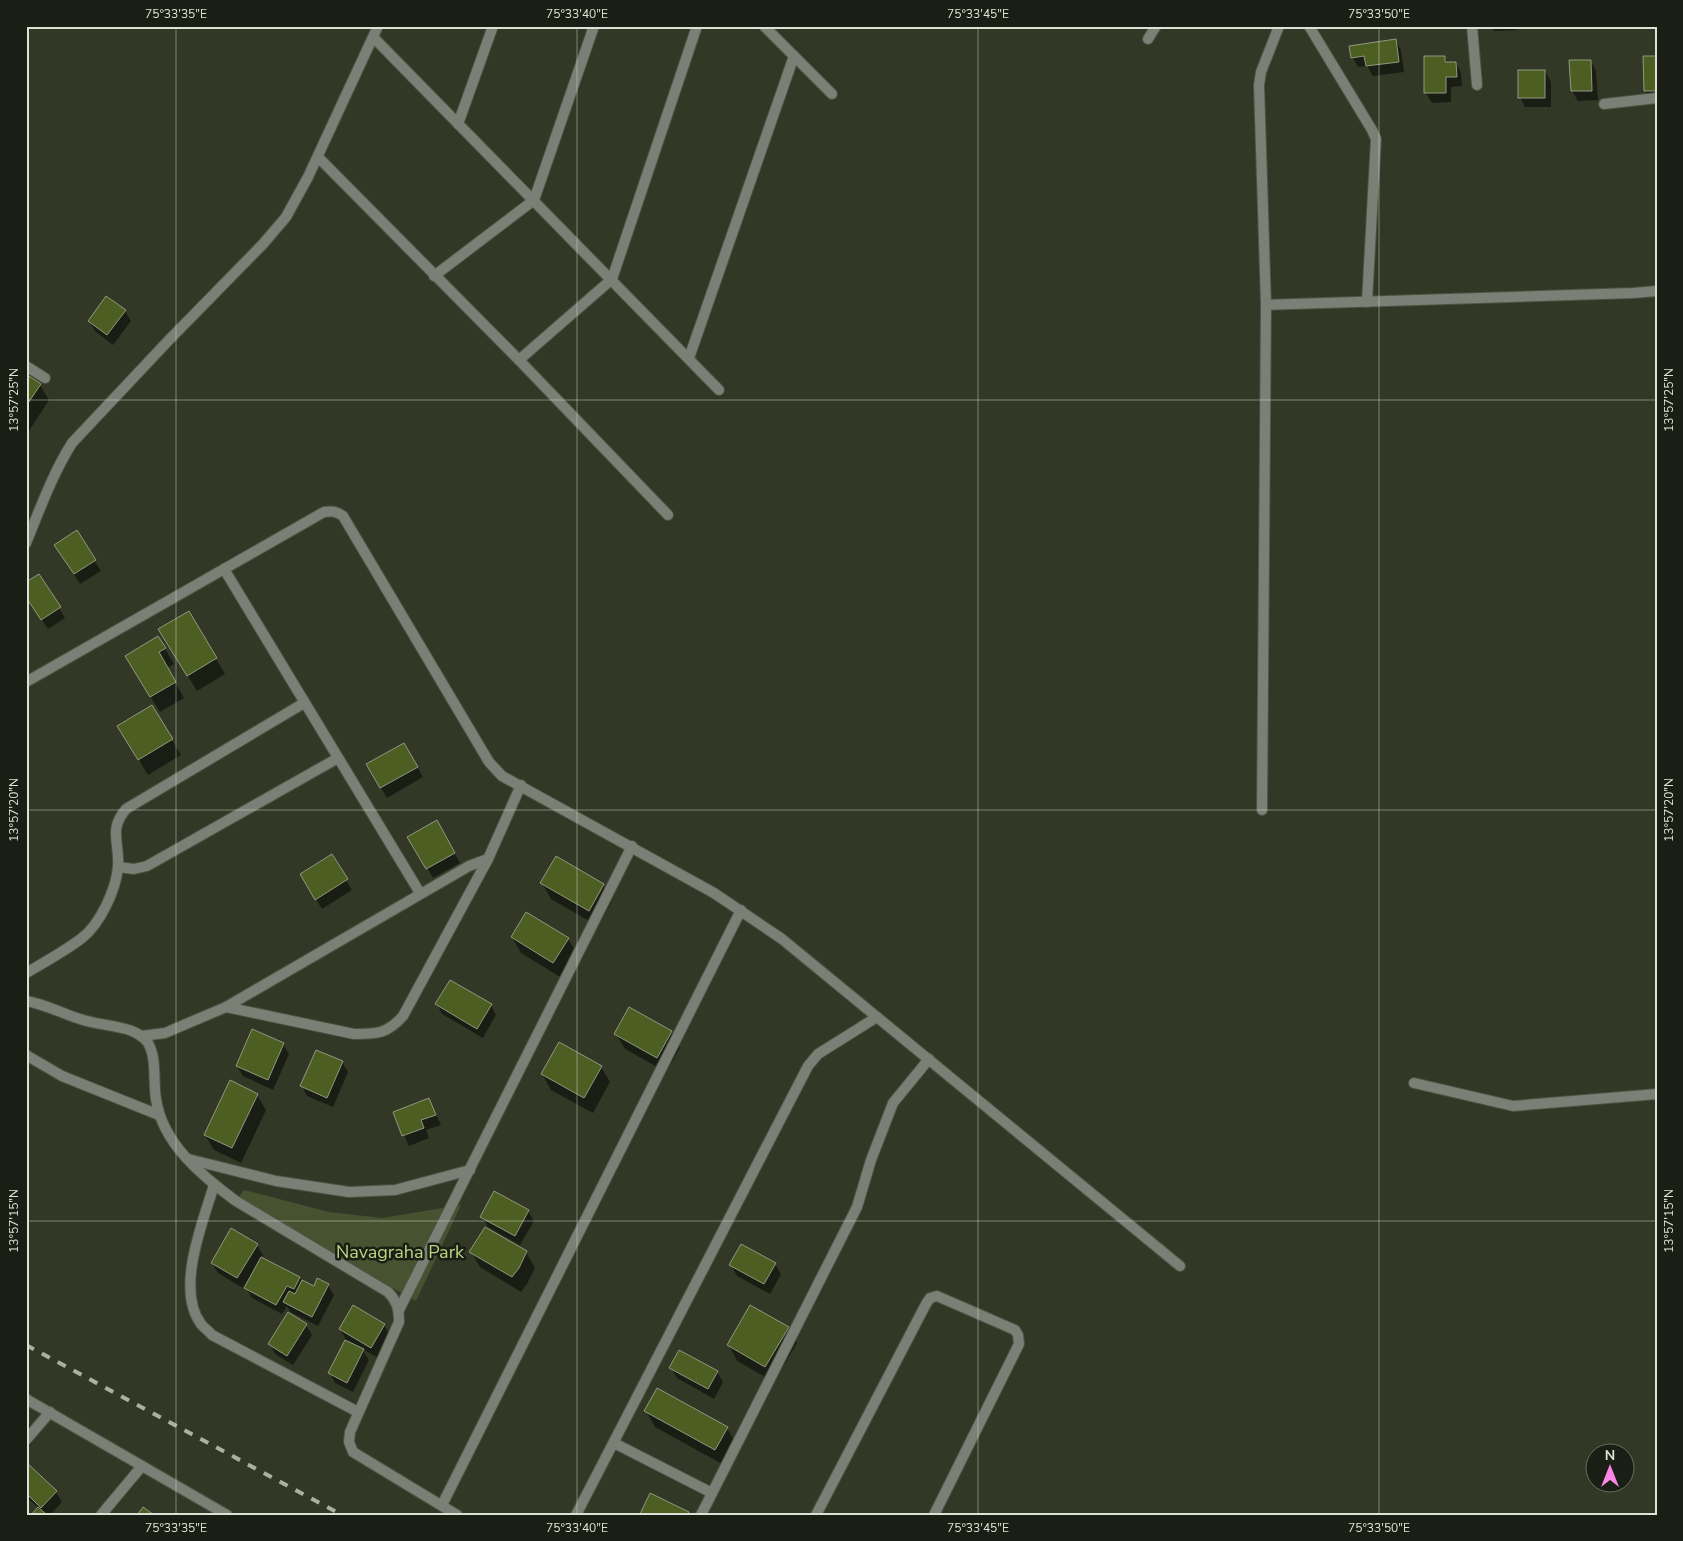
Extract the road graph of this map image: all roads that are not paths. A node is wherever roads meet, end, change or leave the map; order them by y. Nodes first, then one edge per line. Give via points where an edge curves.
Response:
1 (378, 26) edge
2 (492, 26) edge
3 (594, 26) edge
4 (698, 26) edge
5 (764, 26) edge
6 (1156, 26) edge
7 (1279, 26) edge
8 (1309, 26) edge
9 (1472, 26) edge
10 (374, 38) junction
11 (1148, 40) dead end
12 (794, 56) junction
13 (1477, 85) dead end
14 (832, 94) dead end
15 (1657, 98) edge
16 (1604, 104) dead end
17 (458, 124) junction
18 (318, 157) junction
19 (534, 200) junction
20 (434, 276) junction
21 (612, 279) junction
22 (1657, 291) edge
23 (1367, 302) junction
24 (1266, 306) junction
25 (689, 358) junction
26 (519, 360) junction
27 (26, 366) edge
28 (45, 378) dead end
29 (719, 390) dead end
30 (668, 515) dead end
31 (26, 543) edge
32 (224, 569) junction
33 (26, 682) edge
34 (304, 703) junction
35 (338, 758) junction
36 (521, 786) junction
37 (1262, 810) dead end
38 (632, 846) junction
39 (488, 859) junction
40 (118, 867) junction
41 (420, 893) junction
42 (741, 910) junction
43 (26, 973) edge
44 (26, 1001) edge
45 (226, 1007) junction
46 (877, 1017) junction
47 (141, 1036) junction
48 (26, 1055) edge
49 (928, 1059) junction
50 (1414, 1082) dead end
51 (1657, 1094) edge
52 (159, 1115) junction
53 (187, 1159) junction
54 (470, 1170) junction
55 (214, 1185) junction
56 (1180, 1266) dead end
57 (399, 1310) junction
58 (26, 1399) edge
59 (50, 1412) junction
60 (358, 1412) junction
61 (26, 1440) edge
62 (614, 1443) junction
63 (142, 1466) junction
64 (712, 1493) junction
65 (442, 1506) junction
66 (101, 1515) edge
67 (227, 1515) edge
68 (457, 1515) edge
69 (576, 1515) edge
70 (701, 1515) edge
71 (816, 1515) edge
72 (934, 1515) edge

1 - 10 street
2 - 17 street
3 - 19 street
4 - 21 street
5 - 12 street
6 - 11 street
7 - 24 street via 1259,85
8 - 23 street via 1376,139
9 - 13 street
10 - 17 street
10 - 18 street
12 - 14 street
12 - 25 street
15 - 16 street
17 - 19 street
18 - 20 street
18 - 31 street via 286,217 263,244 72,444 48,487
19 - 20 street
19 - 21 street
20 - 26 street
21 - 25 street
21 - 26 street
22 - 23 street
23 - 24 street
24 - 37 street
25 - 29 street
26 - 30 street
27 - 28 street
32 - 33 street
32 - 34 street
32 - 36 street via 324,512 332,511 343,516 489,762 502,776
34 - 35 street
34 - 40 street via 126,808 116,824
35 - 40 street via 147,866 134,869
35 - 41 street
36 - 38 street
36 - 39 street
38 - 42 street
38 - 54 street
39 - 41 street
39 - 45 street via 404,1016 387,1031 354,1034
40 - 43 street via 111,894 84,937
41 - 45 street
42 - 46 street via 782,939
42 - 65 street
44 - 47 street
45 - 47 street via 165,1033
46 - 49 street
46 - 62 street via 818,1054 808,1066
47 - 52 street via 152,1055
48 - 52 street via 62,1076
49 - 56 street
49 - 64 street via 893,1103 857,1207
50 - 51 street via 1513,1106
52 - 53 street
53 - 54 street via 276,1181 349,1192 394,1190
53 - 55 street
54 - 57 street
55 - 57 street via 388,1292
55 - 60 street via 191,1269 193,1304 201,1324 212,1335
57 - 60 street via 399,1322
58 - 59 street
59 - 61 street
59 - 63 street
60 - 65 street via 350,1432 353,1452
62 - 64 street
62 - 69 street
63 - 66 street
63 - 67 street
64 - 70 street
65 - 68 street
71 - 72 street via 926,1304 937,1296 1015,1330 1019,1344

